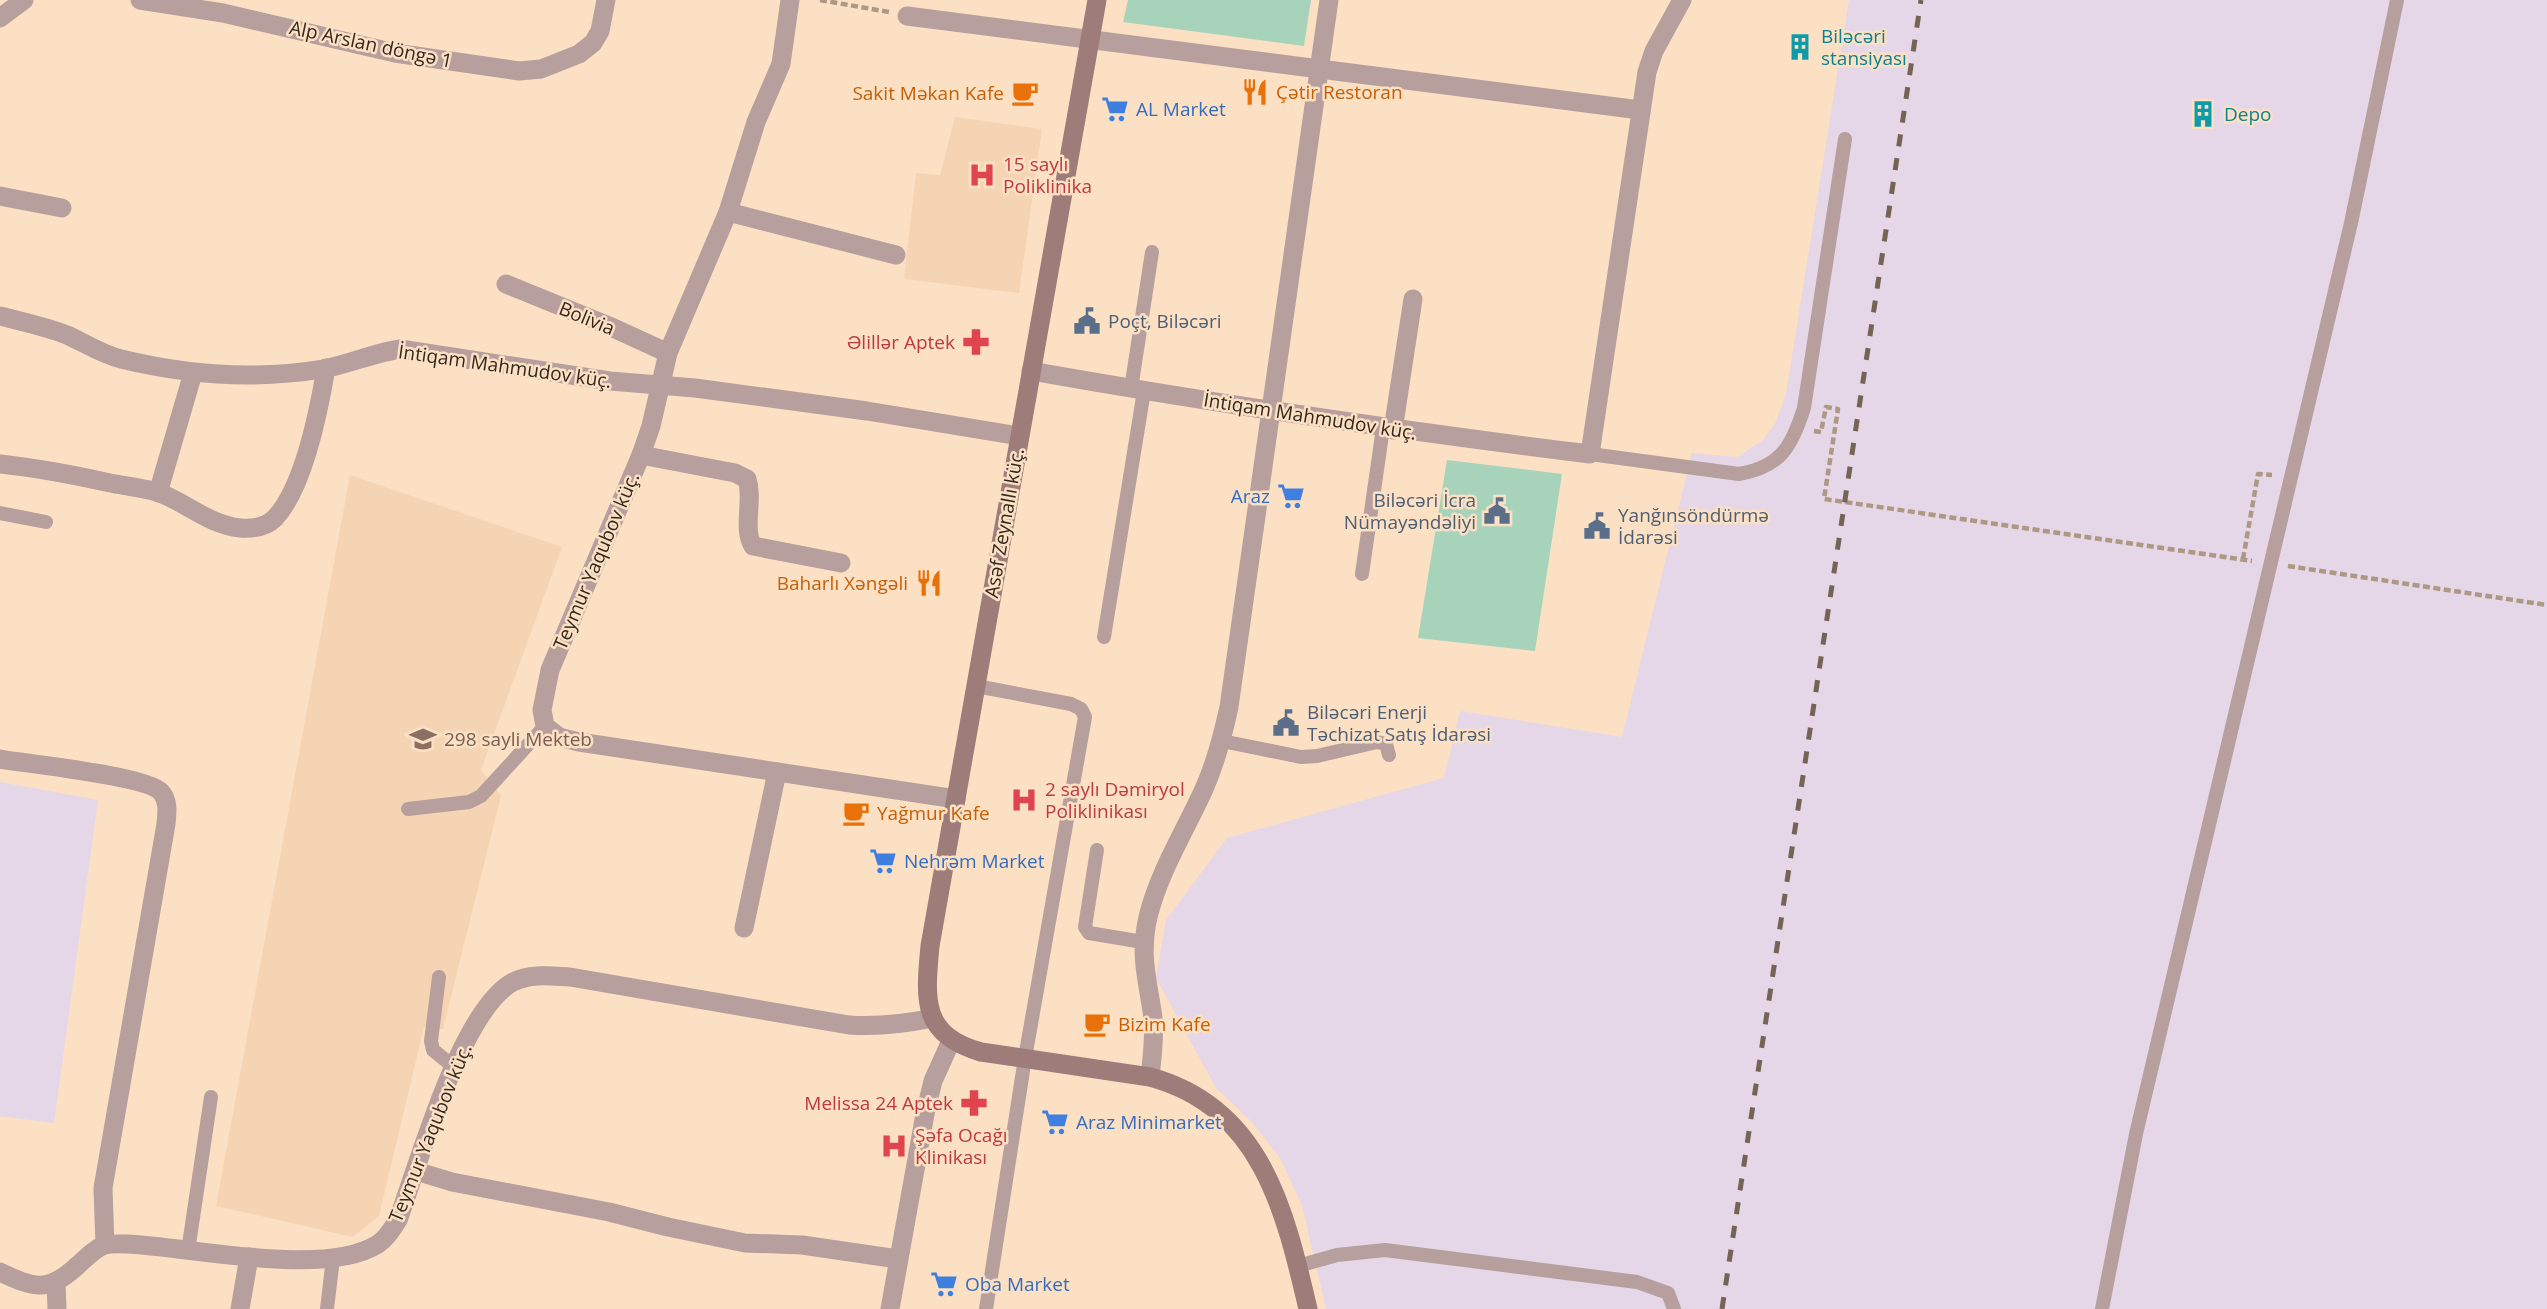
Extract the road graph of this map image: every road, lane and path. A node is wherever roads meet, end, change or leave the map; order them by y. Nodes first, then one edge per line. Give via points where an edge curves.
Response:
1 (24, 0) edge
2 (140, 0) edge
3 (606, 0) edge
4 (790, 0) edge
5 (820, 0) edge
6 (1097, 0) edge
7 (1329, 0) edge
8 (1682, 0) edge
9 (2397, 0) edge
10 (907, 16) joint
11 (0, 18) edge
12 (1090, 38) junction
13 (1319, 68) junction
14 (1640, 110) junction
15 (1845, 139) dead end
16 (0, 196) edge
17 (62, 208) dead end
18 (728, 212) junction
19 (1152, 253) dead end
20 (896, 255) dead end
21 (506, 284) dead end
22 (1413, 299) dead end
23 (0, 316) edge
24 (667, 353) junction
25 (326, 368) junction
26 (1031, 371) junction
27 (193, 373) junction
28 (661, 385) junction
29 (1137, 390) junction
30 (1272, 410) junction
31 (1388, 429) junction
32 (1821, 432) dead end
33 (1019, 436) junction
34 (1590, 454) junction
35 (641, 456) junction
36 (0, 464) edge
37 (2258, 474) dead end
38 (158, 492) junction
39 (0, 513) edge
40 (46, 522) dead end
41 (2242, 559) junction
42 (2256, 561) dead end
43 (841, 563) dead end
44 (2284, 566) dead end
45 (1362, 575) dead end
46 (2547, 606) edge
47 (1104, 637) dead end
48 (976, 686) junction
49 (545, 726) junction
50 (1222, 741) junction
51 (1390, 755) dead end
52 (0, 759) edge
53 (777, 772) junction
54 (957, 799) junction
55 (408, 809) dead end
56 (1097, 850) dead end
57 (744, 928) dead end
58 (1143, 942) junction
59 (439, 976) dead end
60 (933, 1017) junction
61 (951, 1041) junction
62 (1025, 1058) junction
63 (454, 1067) junction
64 (1150, 1077) junction
65 (211, 1097) dead end
66 (416, 1171) junction
67 (104, 1245) junction
68 (188, 1251) junction
69 (249, 1257) junction
70 (332, 1258) junction
71 (898, 1259) junction
72 (1298, 1266) junction
73 (0, 1272) edge
74 (56, 1283) junction
75 (57, 1309) edge
76 (240, 1309) edge
77 (327, 1309) edge
78 (890, 1309) edge
79 (986, 1309) edge
80 (1308, 1309) edge
81 (1674, 1309) edge
82 (2102, 1309) edge

1 - 11 street
2 - 3 street, Alp Arslan döngə 1 via 223,13 395,53 519,71 541,69 579,54 593,43 600,32
4 - 18 street, Teymur Yaqubov küç. via 781,64 756,122
5 - 10 path
6 - 12 main road, Asəf Zeynallı küç.
7 - 13 street
8 - 14 street via 1654,51
9 - 82 lane via 2351,223 2136,1134
10 - 12 street
12 - 13 street
12 - 26 main road, Asəf Zeynallı küç.
13 - 14 street
13 - 30 street
14 - 34 street
15 - 34 lane via 1804,408 1790,445 1759,471 1739,474
16 - 17 street
18 - 20 street
18 - 24 street, Teymur Yaqubov küç.
19 - 29 lane
21 - 24 street, Bolivia
22 - 31 street
23 - 27 street, İntiqam Mahmudov küç. via 46,327 118,359
24 - 28 street, Teymur Yaqubov küç.
25 - 27 street, İntiqam Mahmudov küç.
25 - 28 street, İntiqam Mahmudov küç. via 400,349
25 - 38 street via 304,462 275,518 264,526 241,528 220,523
26 - 29 street, İntiqam Mahmudov küç.
26 - 33 main road, Asəf Zeynallı küç.
27 - 38 street
28 - 33 street, İntiqam Mahmudov küç.
28 - 35 street, Teymur Yaqubov küç.
29 - 30 street, İntiqam Mahmudov küç.
29 - 47 lane
30 - 31 street, İntiqam Mahmudov küç.
30 - 50 street
31 - 34 street, İntiqam Mahmudov küç.
31 - 45 lane
32 - 41 path via 1826,407 1838,409 1824,499
33 - 48 main road, Asəf Zeynallı küç.
35 - 43 street via 747,479 751,490 748,538 753,546
35 - 49 street, Teymur Yaqubov küç. via 550,670 542,710
36 - 38 street
37 - 41 path
39 - 40 lane
41 - 42 path
44 - 46 path
48 - 54 main road, Asəf Zeynallı küç.
48 - 62 lane via 1071,704 1085,717
49 - 53 street via 559,737 579,742
49 - 55 lane via 481,796 469,802
50 - 51 lane via 1301,757 1377,742 1386,744
50 - 58 street via 1156,892
52 - 67 street via 135,780 159,789 167,800 103,1188
53 - 54 street
53 - 57 street
54 - 60 main road, Asəf Zeynallı küç. via 930,946 927,990
56 - 58 lane via 1085,927 1089,933
58 - 64 street via 1153,1031
59 - 63 lane via 431,1041 433,1050
60 - 61 main road, Asəf Zeynallı küç.
60 - 63 street, Teymur Yaqubov küç. via 900,1025 849,1025 570,977 533,976 511,983 492,1000
61 - 62 main road via 981,1052
61 - 71 street via 933,1081
62 - 64 main road
62 - 79 lane
63 - 66 street, Teymur Yaqubov küç.
64 - 72 main road via 1199,1096 1240,1132 1273,1189
65 - 68 lane
66 - 70 street, Teymur Yaqubov küç. via 388,1236 367,1249
66 - 71 street via 745,1243 802,1245
67 - 68 street, Teymur Yaqubov küç.
67 - 74 street
68 - 69 street, Teymur Yaqubov küç.
69 - 70 street, Teymur Yaqubov küç.
69 - 76 street
70 - 77 lane
71 - 78 street
72 - 80 main road
72 - 81 lane via 1358,1252 1398,1252 1637,1282 1668,1293
73 - 74 street via 27,1283
74 - 75 street

